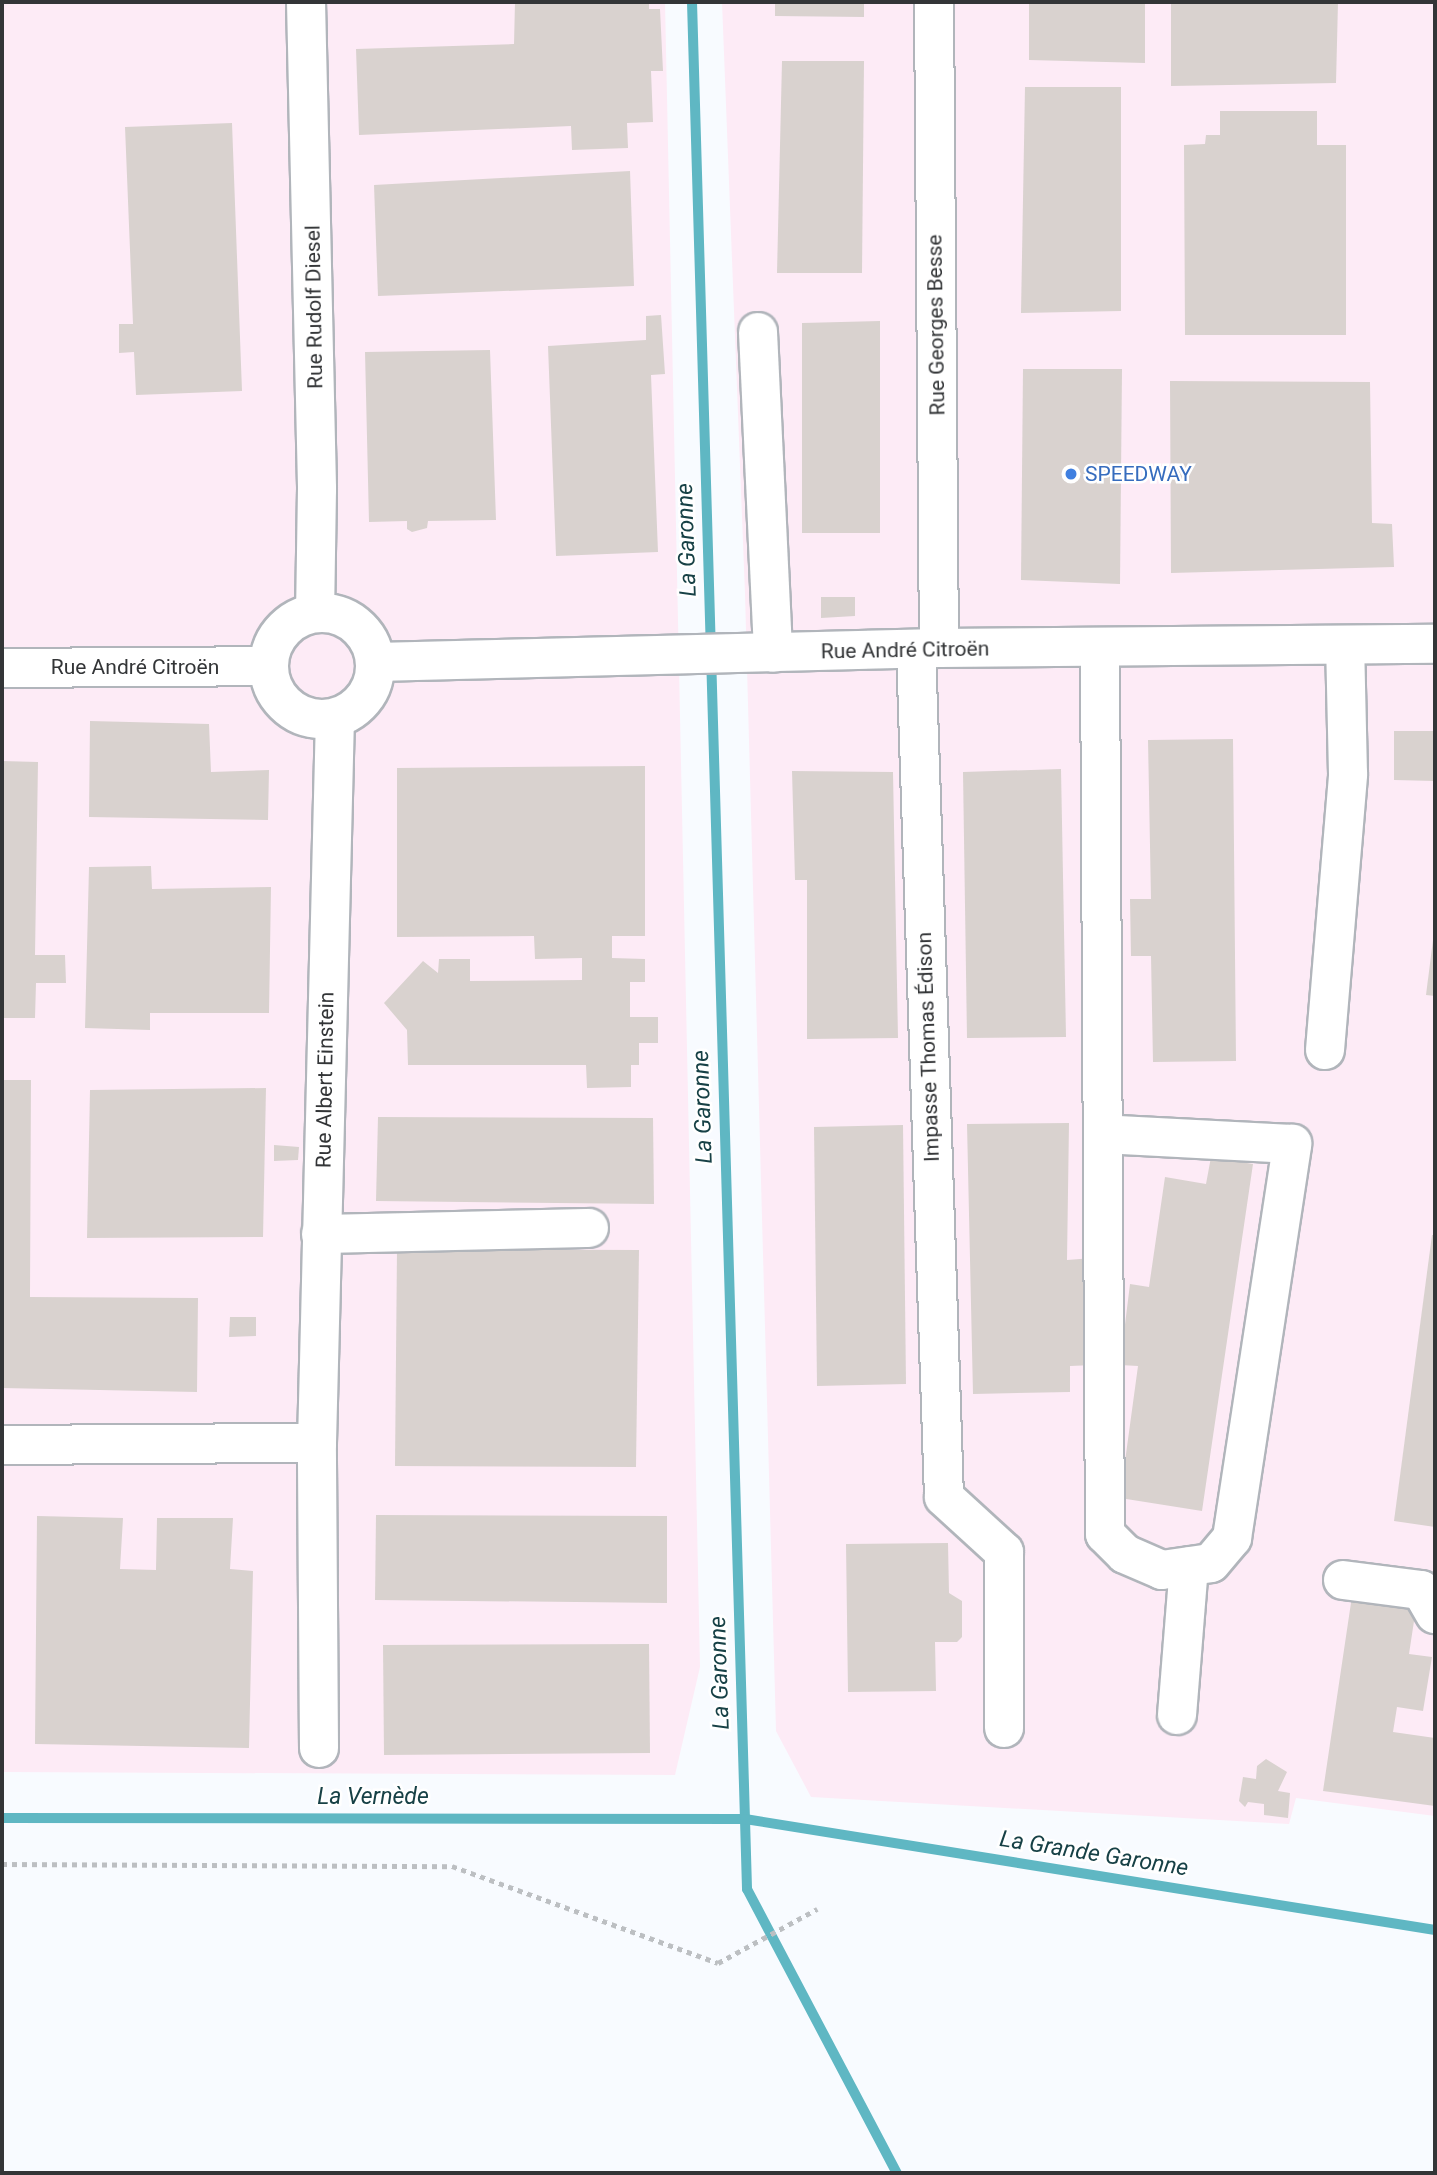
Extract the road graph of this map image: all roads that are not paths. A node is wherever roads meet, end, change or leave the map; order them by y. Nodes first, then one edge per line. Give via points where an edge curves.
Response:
1 (306, 2) edge
2 (934, 2) edge
3 (758, 332) dead end
4 (315, 613) junction
5 (1435, 644) edge
6 (1345, 646) junction
7 (928, 649) junction
8 (1100, 650) junction
9 (757, 653) junction
10 (376, 662) junction
11 (269, 666) junction
12 (2, 668) edge
13 (335, 718) junction
14 (1325, 1050) dead end
15 (1102, 1134) junction
16 (589, 1228) dead end
17 (321, 1234) junction
18 (317, 1443) junction
19 (2, 1445) edge
20 (1189, 1566) junction
21 (1343, 1580) dead end
22 (1435, 1614) edge
23 (1177, 1715) dead end
24 (1004, 1728) dead end
25 (319, 1748) dead end

1 - 4 street, Rue Rudolf Diesel via 317,489
2 - 7 street, Rue Georges Besse
3 - 9 street
4 - 10 street via 357,625 369,639
4 - 11 street via 284,629
5 - 6 street, Rue André Citroën
6 - 8 street, Rue André Citroën
6 - 14 street via 1348,774
7 - 8 street, Rue André Citroën
7 - 9 street, Rue André Citroën
7 - 24 street, Impasse Thomas Édison via 939,1445 944,1497 1004,1552
8 - 15 street
9 - 10 street, Rue André Citroën
10 - 13 street via 362,701
11 - 12 street, Rue André Citroën
11 - 13 street via 271,680 287,706 303,716
13 - 17 street, Rue Albert Einstein
15 - 20 street via 1105,1534 1125,1554 1162,1570
15 - 20 street via 1292,1144 1232,1538 1211,1563
16 - 17 street
17 - 18 street, Rue Albert Einstein
18 - 19 street
18 - 25 street, Rue Albert Einstein
20 - 23 street
21 - 22 street via 1421,1590

